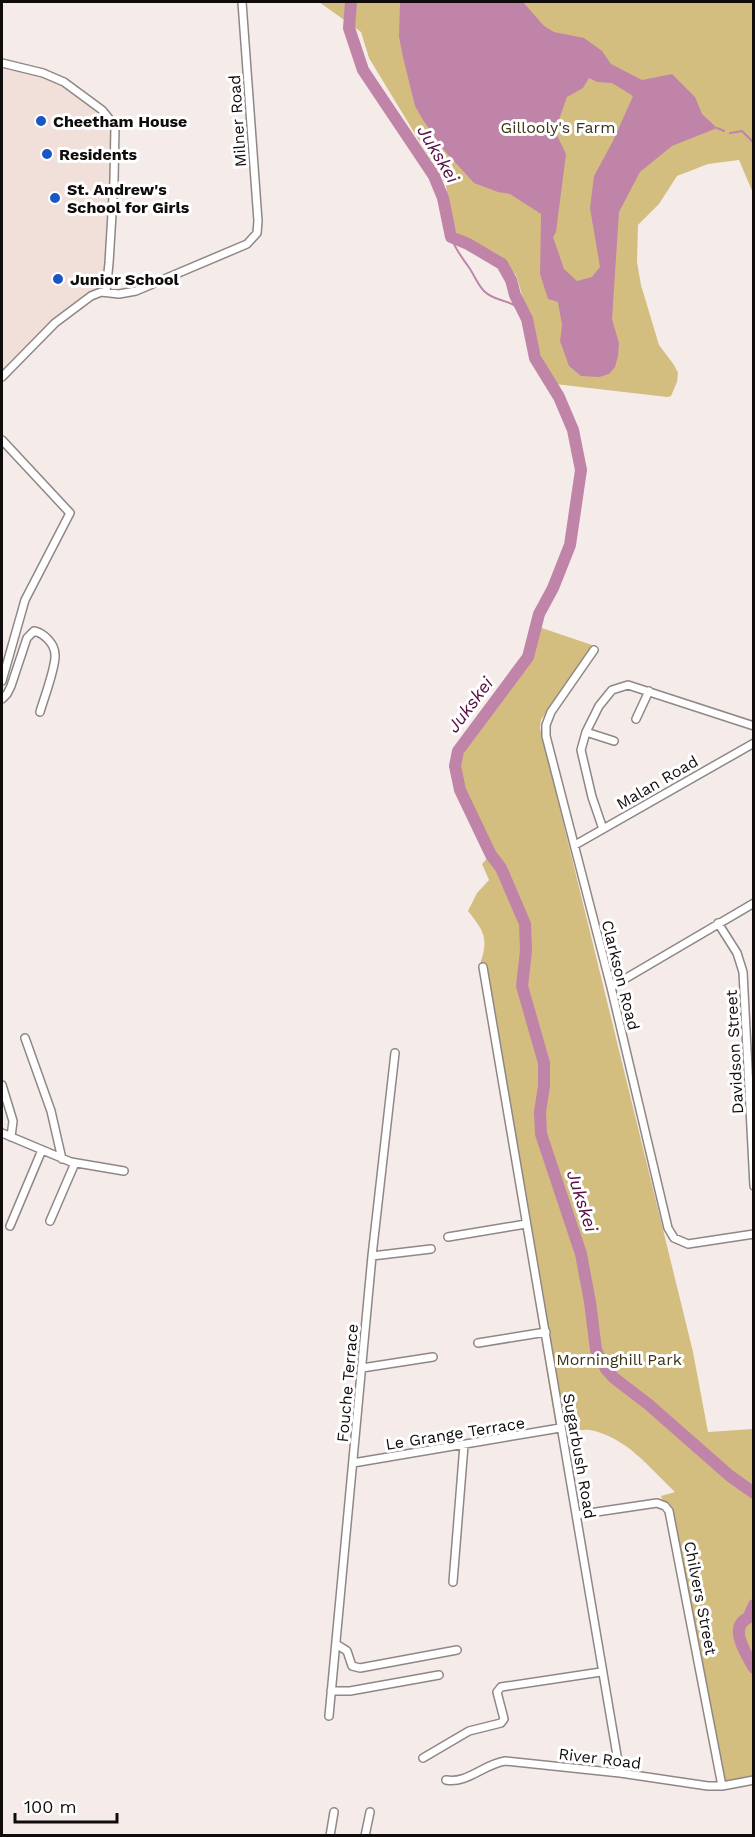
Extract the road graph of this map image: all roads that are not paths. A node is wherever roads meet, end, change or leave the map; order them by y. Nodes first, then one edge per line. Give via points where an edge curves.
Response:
1 (242, 2) edge
2 (2, 63) edge
3 (106, 292) junction
4 (2, 377) edge
5 (2, 440) edge
6 (594, 650) dead end
7 (2, 681) edge
8 (649, 691) junction
9 (2, 699) edge
10 (40, 712) dead end
11 (636, 719) dead end
12 (753, 726) edge
13 (586, 732) junction
14 (614, 741) dead end
15 (753, 743) edge
16 (603, 829) junction
17 (575, 845) junction
18 (753, 903) edge
19 (718, 923) junction
20 (483, 967) dead end
21 (611, 987) junction
22 (25, 1038) dead end
23 (395, 1053) dead end
24 (2, 1085) edge
25 (2, 1133) edge
26 (12, 1137) junction
27 (42, 1150) junction
28 (62, 1159) junction
29 (75, 1163) junction
30 (124, 1171) dead end
31 (753, 1186) edge
32 (50, 1221) dead end
33 (526, 1224) junction
34 (10, 1226) dead end
35 (753, 1234) edge
36 (448, 1237) dead end
37 (431, 1249) dead end
38 (372, 1256) junction
39 (546, 1332) junction
40 (478, 1343) dead end
41 (433, 1357) dead end
42 (362, 1368) junction
43 (560, 1428) junction
44 (464, 1445) junction
45 (353, 1463) junction
46 (576, 1515) junction
47 (453, 1582) dead end
48 (336, 1644) junction
49 (457, 1650) dead end
50 (601, 1672) junction
51 (439, 1675) dead end
52 (331, 1691) junction
53 (329, 1716) dead end
54 (423, 1758) dead end
55 (620, 1773) junction
56 (446, 1780) dead end
57 (753, 1780) edge
58 (722, 1786) junction
59 (334, 1812) dead end
60 (370, 1812) dead end
61 (330, 1836) edge
62 (365, 1836) edge

1 - 3 street, Milner Road via 258,221 254,238 136,291
2 - 3 street via 64,82 102,110 115,126
3 - 4 street via 91,296 69,312
5 - 7 street via 70,513 25,600
6 - 17 street, Clarkson Road via 546,725
8 - 11 street
8 - 12 street
8 - 13 street via 627,685 612,690 598,706
9 - 10 street via 11,686 27,638 34,631 39,632 47,638 56,656
13 - 14 street
13 - 16 street via 581,750
15 - 16 street, Malan Road
16 - 17 street, Malan Road
17 - 21 street, Clarkson Road
18 - 19 street
19 - 21 street
19 - 31 street, Davidson Street via 737,953 744,981
20 - 33 street, Sugarbush Road
21 - 35 street, Clarkson Road via 671,1234 688,1244
22 - 28 street via 51,1111
23 - 38 street, Fouche Terrace
24 - 26 street via 13,1121
25 - 26 street
26 - 27 street
27 - 28 street
27 - 34 street
28 - 29 street
29 - 30 street
29 - 32 street
33 - 36 street
33 - 39 street, Sugarbush Road
37 - 38 street
38 - 42 street, Fouche Terrace
39 - 40 street
39 - 43 street, Sugarbush Road
41 - 42 street
42 - 45 street, Fouche Terrace
43 - 44 street, Le Grange Terrace
43 - 46 street, Sugarbush Road
44 - 45 street, Le Grange Terrace
44 - 47 street
45 - 48 street, Fouche Terrace
46 - 50 street, Sugarbush Road
46 - 58 street, Chilvers Street via 657,1503 669,1511
48 - 49 street via 347,1652 356,1668
48 - 52 street, Fouche Terrace
50 - 54 street via 501,1687 497,1692 504,1719 501,1723 469,1731
50 - 55 street, Sugarbush Road
51 - 52 street
52 - 53 street, Fouche Terrace
55 - 56 street, River Road via 505,1761 457,1780
55 - 58 street, River Road
57 - 58 street, River Road
59 - 61 street
60 - 62 street

